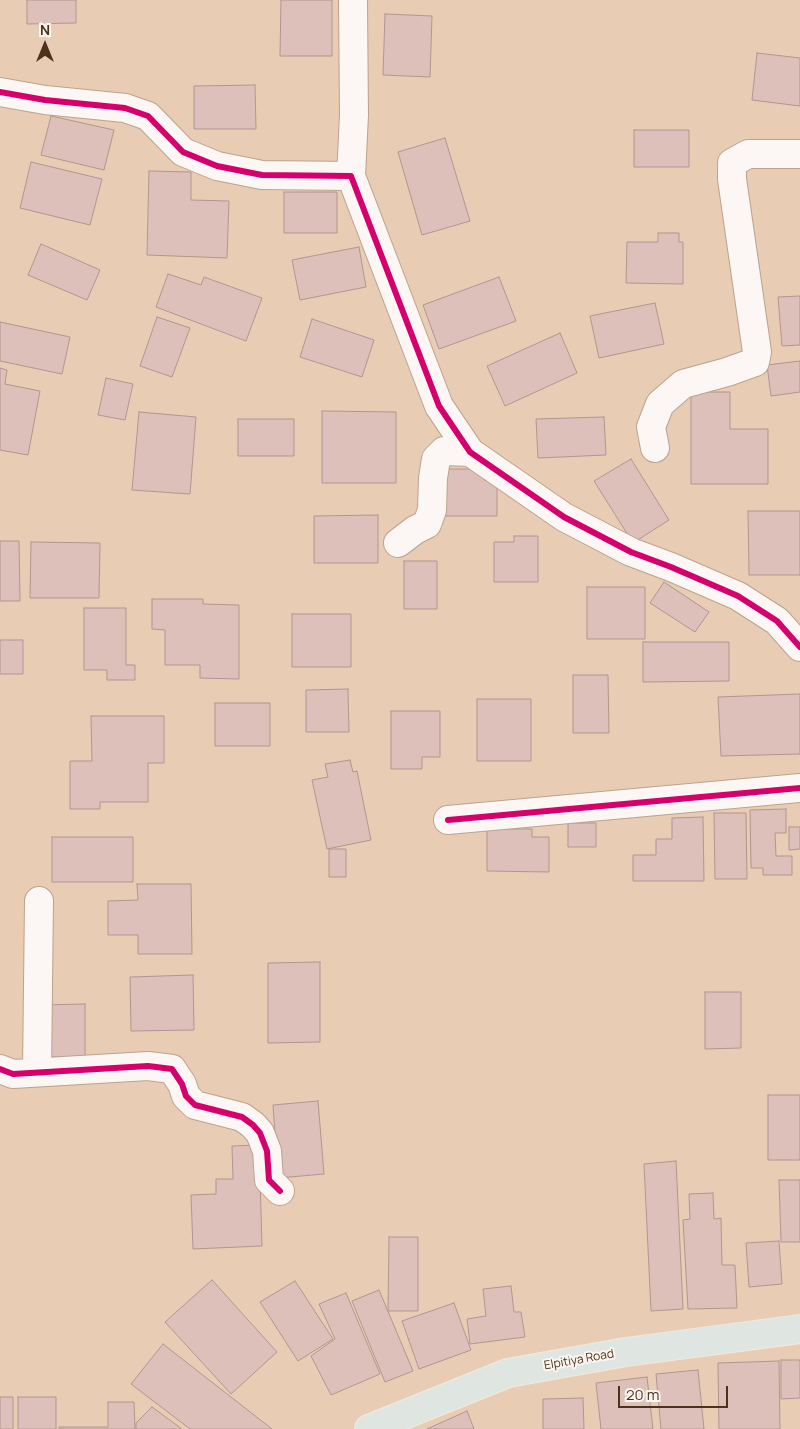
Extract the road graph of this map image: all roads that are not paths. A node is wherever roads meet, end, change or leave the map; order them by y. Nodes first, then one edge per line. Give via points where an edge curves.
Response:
1 (353, 0) edge
2 (0, 92) edge
3 (800, 154) edge
4 (351, 176) junction
5 (655, 448) dead end
6 (470, 452) junction
7 (398, 543) dead end
8 (800, 647) edge
9 (800, 788) edge
10 (448, 820) dead end
11 (39, 901) dead end
12 (0, 1069) edge
13 (36, 1072) junction
14 (280, 1191) dead end
15 (800, 1329) edge
16 (369, 1429) edge

1 - 4 street
2 - 4 street via 125,108 148,116 183,152 217,166 262,175
3 - 5 street via 748,154 732,163 757,352 755,362 683,384 660,404 652,427
4 - 6 street via 439,406
6 - 7 street via 444,452 436,459 432,510 427,524
6 - 8 street via 572,521 631,552 738,596 777,621
9 - 10 street
11 - 13 street
12 - 13 street via 13,1074
13 - 14 street via 148,1066 172,1069 186,1096 195,1104 242,1117 253,1125 267,1151 269,1180
15 - 16 main road, Elpitiya Road via 626,1352 508,1373

